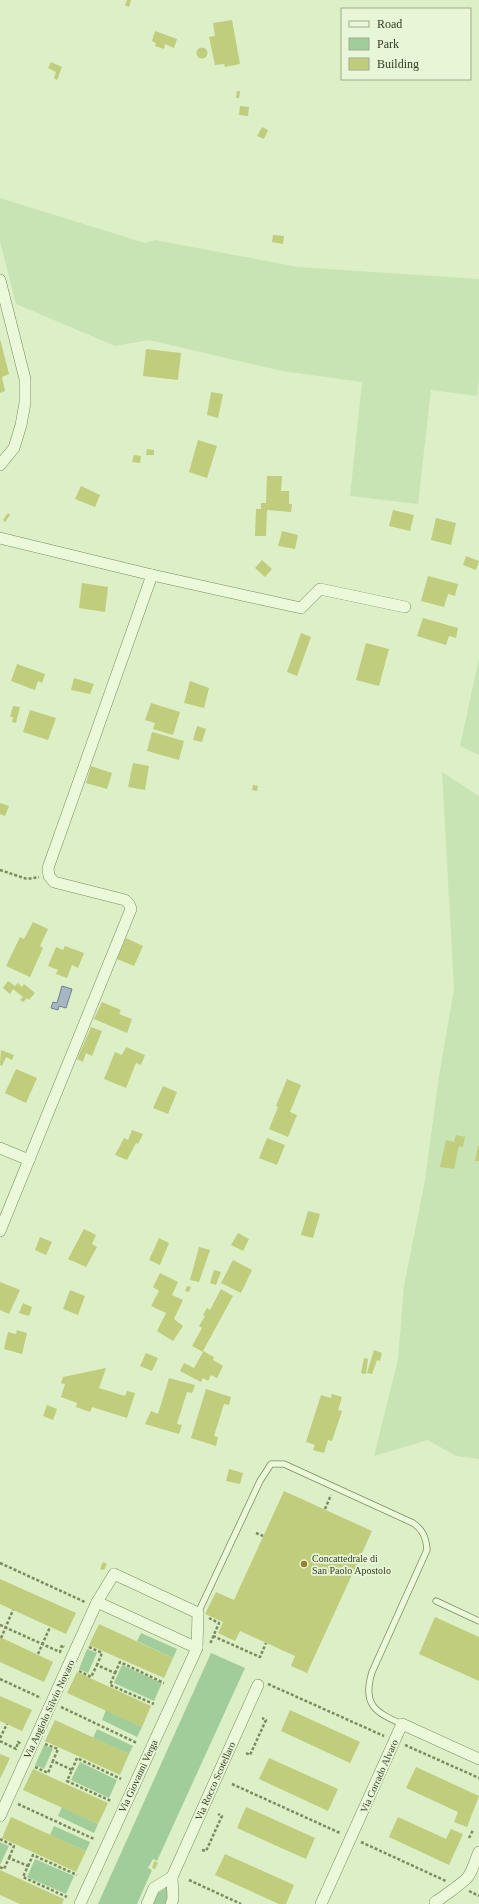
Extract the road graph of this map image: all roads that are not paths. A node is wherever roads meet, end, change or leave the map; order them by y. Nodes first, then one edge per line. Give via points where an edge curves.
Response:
1 (0, 280) edge
2 (0, 465) edge
3 (0, 538) edge
4 (152, 575) junction
5 (405, 607) dead end
6 (0, 1148) edge
7 (29, 1160) junction
8 (0, 1231) edge
9 (436, 1601) dead end
10 (94, 1604) junction
11 (198, 1613) junction
12 (479, 1621) edge
13 (202, 1648) junction
14 (258, 1685) dead end
15 (402, 1724) junction
16 (479, 1759) edge
17 (0, 1816) edge
18 (479, 1852) edge
19 (172, 1877) junction
20 (435, 1902) dead end
21 (80, 1904) edge
22 (147, 1904) edge
23 (171, 1904) edge
24 (321, 1904) edge

1 - 2 street via 25,379 25,403 14,448
3 - 4 street
4 - 5 street via 301,608 320,589
4 - 7 street via 48,868 49,876 54,882 125,900 131,908
6 - 7 street
7 - 8 street
9 - 12 lane
10 - 11 street, Via Angiolo Silvio Novaro via 114,1574
10 - 13 street
10 - 17 street, Via Angiolo Silvio Novaro
11 - 13 street
11 - 15 lane via 260,1481 271,1464 284,1464 413,1523 423,1533 427,1550 372,1672 368,1695 373,1707
13 - 21 street, Via Giovanni Verga
14 - 19 street, Via Rocco Scotellaro
15 - 16 street
15 - 24 street, Via Corrado Alvaro
18 - 20 street via 467,1879
19 - 22 street via 154,1888
19 - 23 street, Via Rocco Scotellaro

